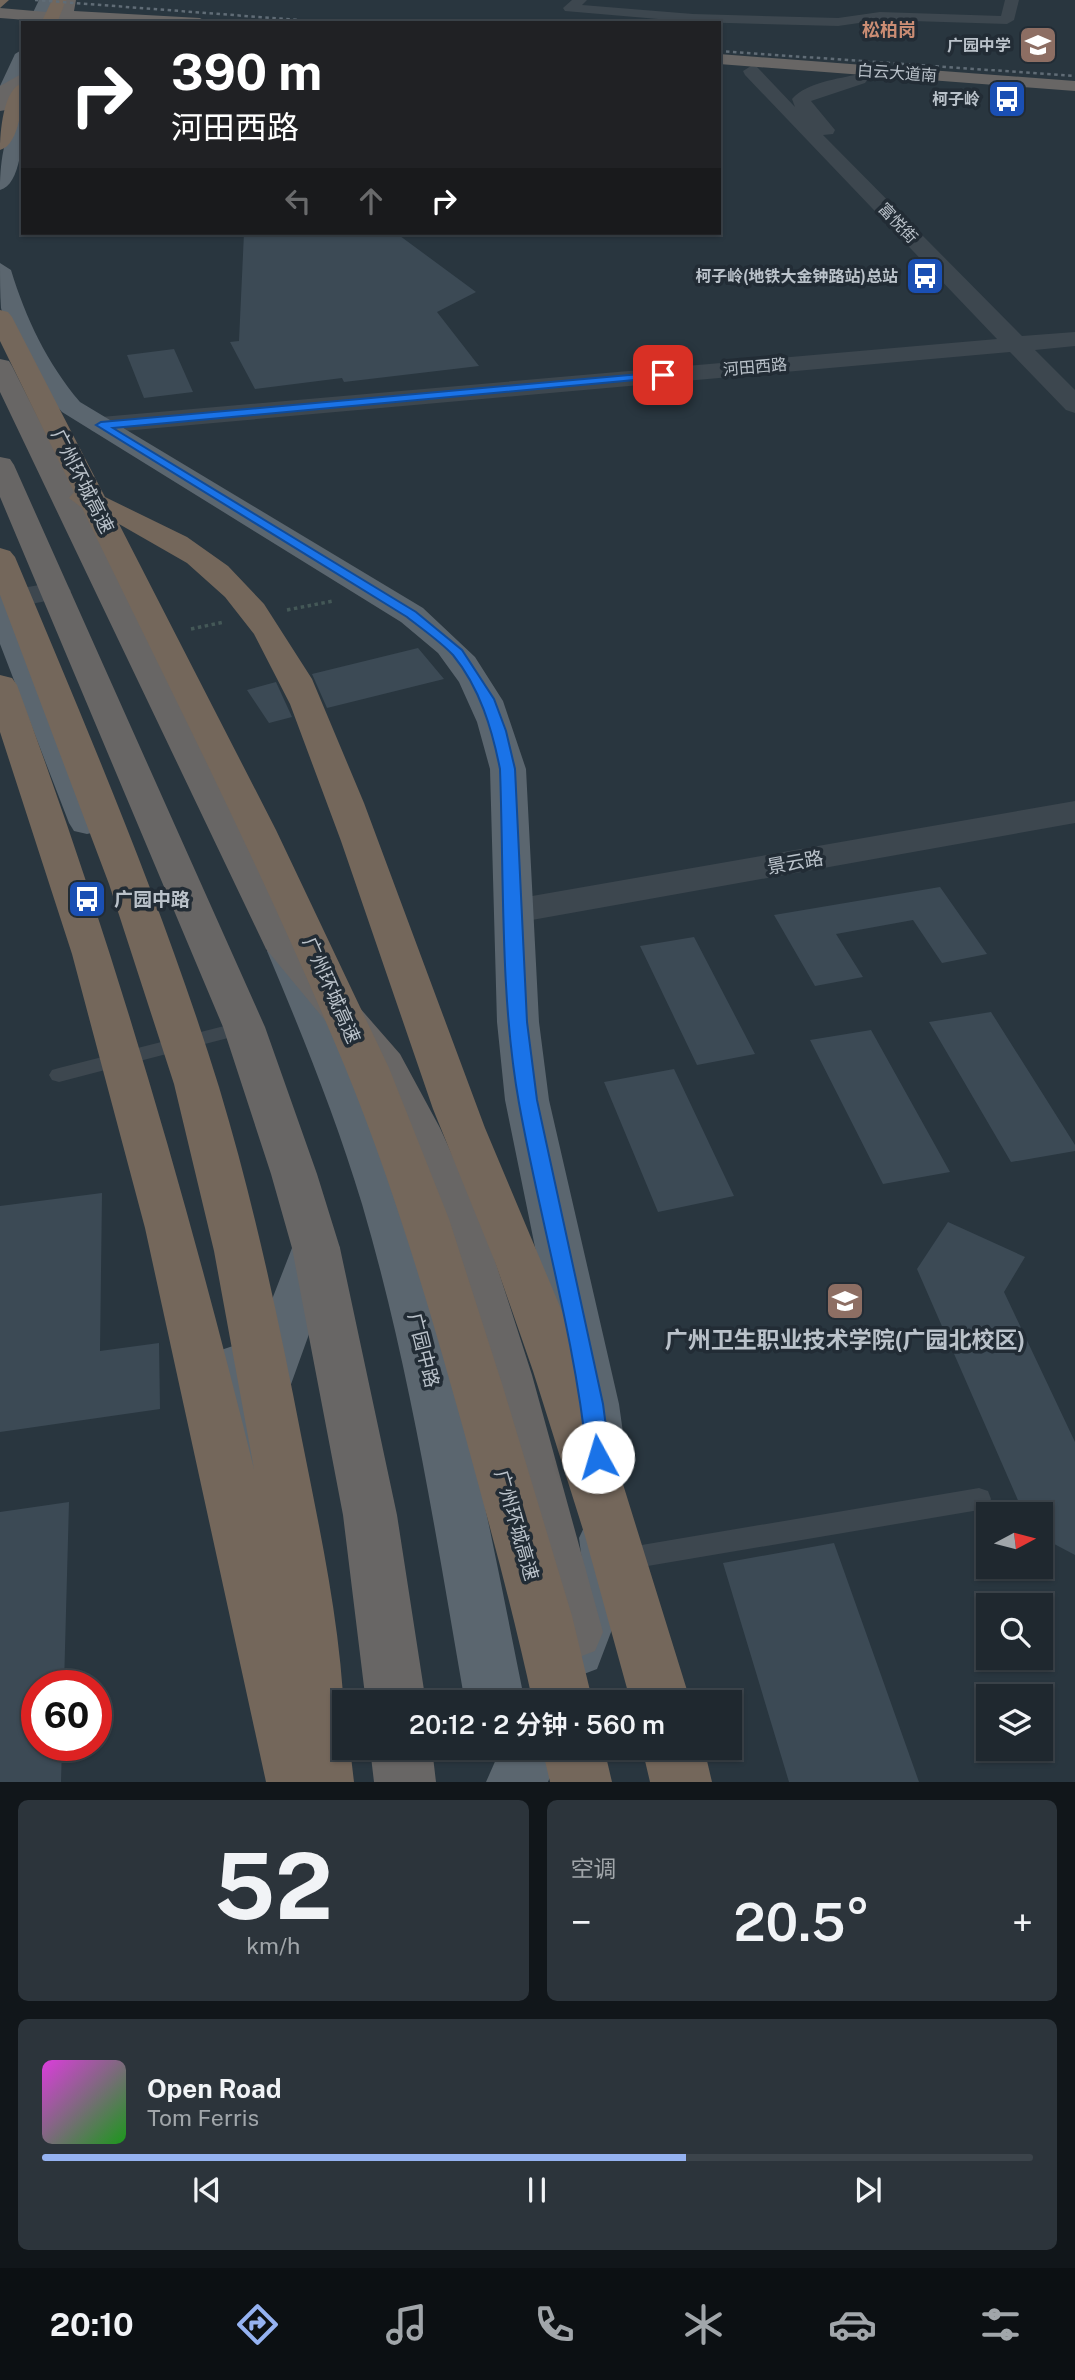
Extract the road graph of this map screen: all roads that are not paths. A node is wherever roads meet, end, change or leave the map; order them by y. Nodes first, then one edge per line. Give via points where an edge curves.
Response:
1 (20, 0) edge
2 (46, 0) edge
3 (580, 0) edge
4 (1012, 0) edge
5 (63, 9) edge
6 (0, 15) edge
7 (37, 21) edge
8 (63, 21) edge
9 (119, 21) edge
10 (133, 21) edge
11 (5, 33) dead end
12 (721, 60) edge
13 (21, 66) edge
14 (758, 67) junction
15 (721, 69) edge
16 (859, 79) junction
17 (18, 84) edge
18 (1075, 86) edge
19 (1075, 96) edge
20 (0, 106) edge
21 (21, 129) edge
22 (0, 144) edge
23 (0, 184) edge
24 (0, 270) edge
25 (14, 329) edge
26 (1075, 339) edge
27 (1026, 343) junction
28 (1, 368) edge
29 (1075, 378) edge
30 (1075, 405) edge
31 (101, 425) junction
32 (0, 465) edge
33 (62, 489) junction
34 (0, 557) edge
35 (56, 592) junction
36 (0, 603) edge
37 (0, 685) edge
38 (1075, 812) edge
39 (515, 911) junction
40 (286, 949) junction
41 (244, 1027) junction
42 (164, 1048) junction
43 (59, 1075) dead end
44 (316, 1248) junction
45 (247, 1433) junction
46 (979, 1499) dead end
47 (610, 1561) junction
48 (278, 1638) junction
49 (577, 1646) junction
50 (394, 1690) edge
51 (492, 1690) edge
52 (558, 1690) edge
53 (560, 1690) edge
54 (586, 1690) edge
55 (657, 1690) edge
56 (332, 1696) edge
57 (505, 1760) edge
58 (527, 1760) edge
59 (576, 1760) edge
60 (600, 1760) edge
61 (676, 1760) edge
62 (295, 1782) edge
63 (323, 1782) edge
64 (510, 1782) edge
65 (517, 1782) edge
66 (581, 1782) edge
67 (605, 1782) edge
68 (681, 1782) edge

1 - 11 highway
2 - 7 main road
3 - 4 street via 570,8 693,18 838,22 880,16 1007,20
5 - 10 highway
6 - 8 highway
6 - 9 highway
12 - 14 highway
13 - 17 main road
14 - 15 highway, 白云大道南
14 - 16 highway, 白云大道南
14 - 18 highway, 白云大道南
14 - 27 street, 富悦街
16 - 19 highway, 白云大道南
16 - 27 street, 富悦街 via 801,99
17 - 20 highway
17 - 22 highway
21 - 23 main road
24 - 25 main road
25 - 28 main road
25 - 31 main road via 58,393
25 - 53 highway, 广州环城高速 via 258,830 367,1068 425,1219 543,1616
26 - 27 street, 河田西路
27 - 29 street, 富悦街
27 - 30 street, 富悦街
27 - 31 street, 河田西路
28 - 33 highway, 广园中路
31 - 33 main road
31 - 39 main road via 412,614 457,653 487,699 508,769
32 - 35 highway
33 - 40 highway, 广园中路
33 - 55 highway via 149,526 190,550 225,579 281,652 310,708 455,1110 519,1263 604,1503
34 - 63 highway via 115,843 196,1086 226,1198 271,1410 303,1603
35 - 36 street
35 - 41 highway
36 - 42 main road via 91,834
37 - 62 highway via 90,939 151,1152 208,1383
38 - 39 street, 景云路
39 - 47 main road via 518,1022 527,1100 593,1404
40 - 49 highway via 385,1064 459,1223 536,1480
40 - 51 main road, 广园中路 via 326,1041 395,1238 444,1438
41 - 42 lane
41 - 44 highway
42 - 43 lane
42 - 45 main road via 217,1259
44 - 45 main road
44 - 50 highway via 370,1515
45 - 48 main road
46 - 47 lane
47 - 49 main road
48 - 56 main road
48 - 62 main road
49 - 52 main road
49 - 54 highway
57 - 64 main road
58 - 65 main road
59 - 66 highway
60 - 67 highway
61 - 68 highway

